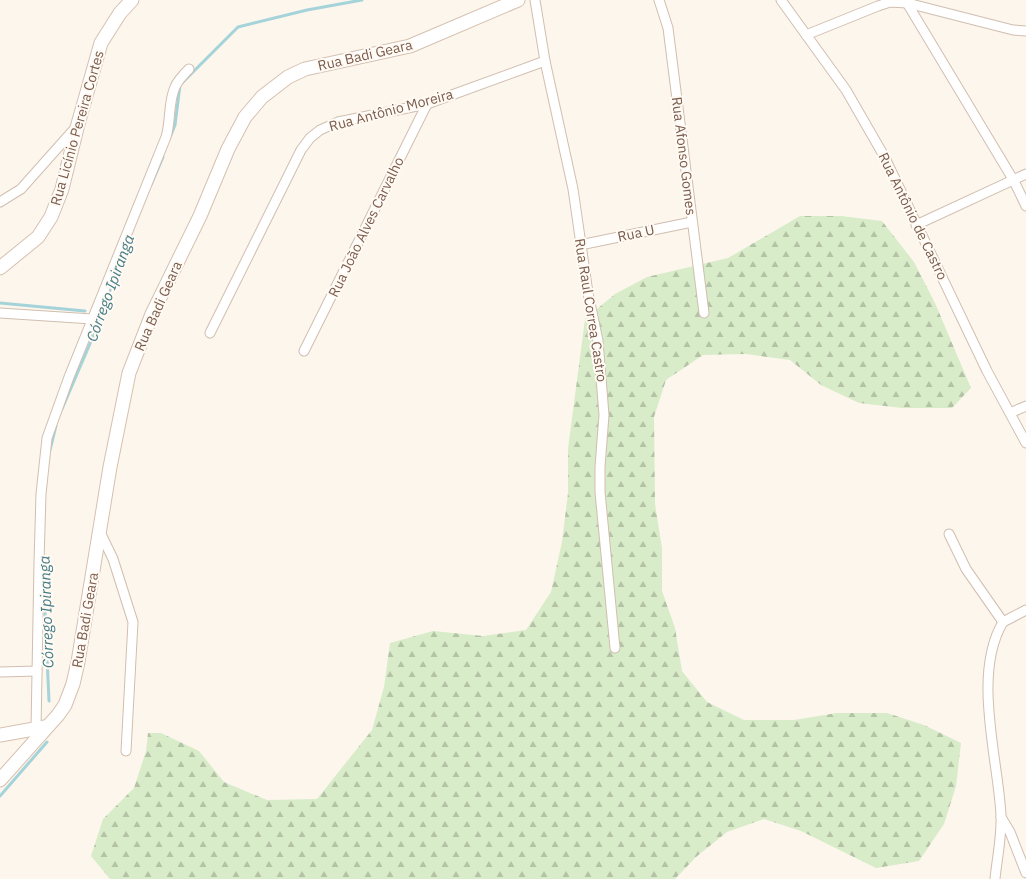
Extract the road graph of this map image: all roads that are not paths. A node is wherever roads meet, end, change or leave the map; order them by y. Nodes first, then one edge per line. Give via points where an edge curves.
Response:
1 (132, 0) edge
2 (518, 0) edge
3 (535, 0) edge
4 (659, 0) edge
5 (781, 0) edge
6 (907, 3) junction
7 (1026, 31) edge
8 (806, 34) junction
9 (545, 61) junction
10 (189, 69) dead end
11 (427, 104) junction
12 (78, 124) junction
13 (1026, 174) edge
14 (1014, 181) junction
15 (0, 202) edge
16 (1026, 206) edge
17 (692, 222) junction
18 (916, 225) junction
19 (580, 246) junction
20 (0, 268) edge
21 (0, 313) edge
22 (704, 313) dead end
23 (92, 319) junction
24 (210, 333) dead end
25 (304, 351) dead end
26 (1026, 406) edge
27 (1010, 413) junction
28 (1026, 443) edge
29 (100, 532) junction
30 (949, 534) dead end
31 (1026, 610) edge
32 (1004, 622) junction
33 (615, 648) dead end
34 (37, 671) junction
35 (0, 672) edge
36 (41, 728) junction
37 (0, 735) edge
38 (126, 751) dead end
39 (0, 780) edge
40 (1001, 817) junction
41 (1026, 873) edge
42 (995, 879) edge

1 - 12 street, Rua Licínio Pereira Cortes via 120,13 101,43
2 - 29 street, Rua Badi Geara via 410,46 305,69 288,77 262,97 245,117 152,314 129,373
3 - 9 street, Rua Raul Correa Castro
4 - 17 street, Rua Afonso Gomes via 668,28
5 - 8 street, Rua Antônio de Castro
6 - 7 street
6 - 8 street via 890,2
6 - 14 street
8 - 18 street, Rua Antônio de Castro via 846,90 877,143
9 - 11 street, Rua Antônio Moreira
9 - 19 street, Rua Raul Correa Castro via 573,189
10 - 23 street via 176,85 166,138
11 - 24 street, Rua Antônio Moreira via 338,122 310,138 300,150
11 - 25 street, Rua João Alves Carvalho
12 - 15 street via 21,188
12 - 20 street, Rua Licínio Pereira Cortes via 62,189 51,217 38,237
13 - 14 street
14 - 16 street
14 - 18 street
17 - 19 street, Rua U
17 - 22 street, Rua Afonso Gomes
18 - 27 street, Rua Antônio de Castro
19 - 33 street, Rua Raul Correa Castro via 601,369 604,415 600,492
21 - 23 street
23 - 34 street via 47,438 39,562
26 - 27 street
27 - 28 street, Rua Antônio de Castro
29 - 36 street, Rua Badi Geara via 72,684 65,705
29 - 38 street via 113,559 133,622
30 - 32 street via 966,569
31 - 32 street
32 - 40 street via 993,642 989,684 989,723
34 - 35 street
34 - 36 street
36 - 37 street
36 - 39 street, Rua Badi Geara
40 - 41 street via 1010,832
40 - 42 street

